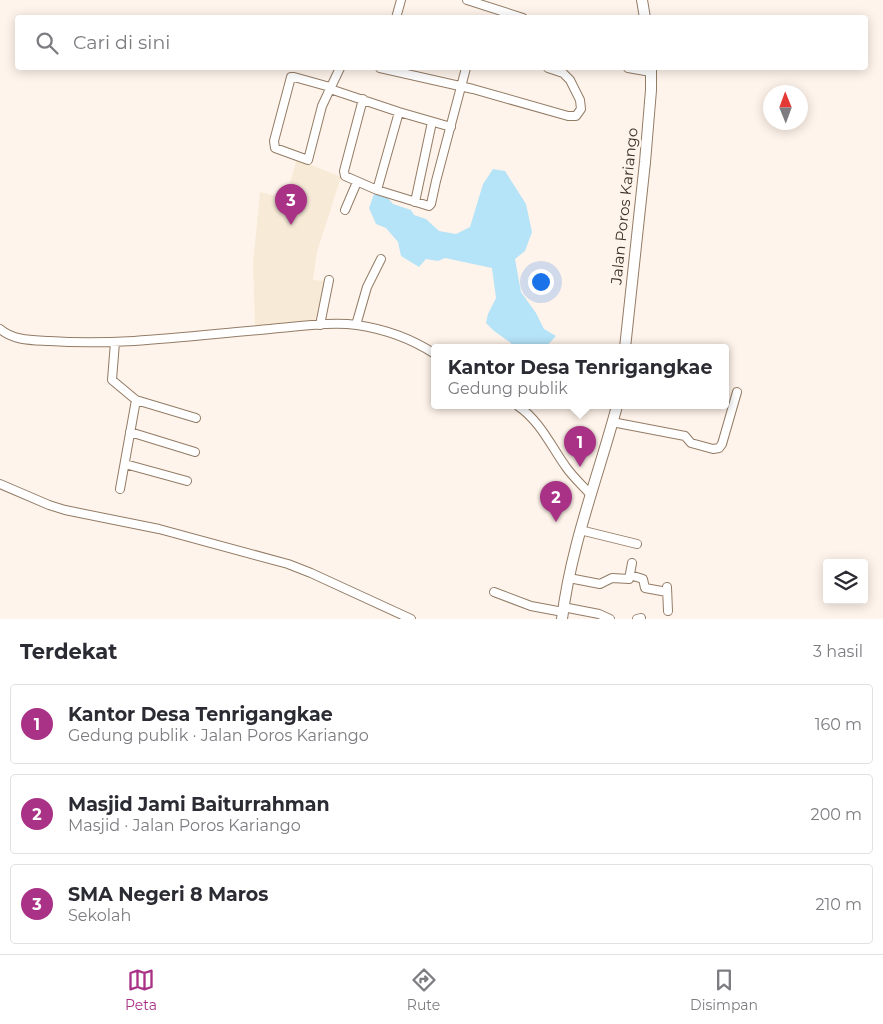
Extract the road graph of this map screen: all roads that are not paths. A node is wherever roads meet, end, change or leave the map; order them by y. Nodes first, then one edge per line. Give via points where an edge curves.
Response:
1 (401, 0) edge
2 (467, 0) edge
3 (642, 0) edge
4 (397, 15) edge
5 (514, 15) edge
6 (644, 15) edge
7 (339, 70) edge
8 (389, 70) edge
9 (465, 70) edge
10 (553, 70) edge
11 (651, 70) edge
12 (461, 87) junction
13 (330, 88) junction
14 (363, 99) junction
15 (399, 112) junction
16 (432, 122) junction
17 (451, 127) junction
18 (356, 182) junction
19 (377, 190) junction
20 (415, 202) junction
21 (345, 210) dead end
22 (380, 259) dead end
23 (329, 280) dead end
24 (320, 325) junction
25 (356, 325) junction
26 (0, 330) edge
27 (115, 342) junction
28 (625, 344) edge
29 (431, 352) edge
30 (737, 392) dead end
31 (136, 400) junction
32 (523, 409) edge
33 (616, 409) edge
34 (196, 418) dead end
35 (612, 422) junction
36 (130, 432) junction
37 (195, 452) dead end
38 (125, 464) junction
39 (187, 480) dead end
40 (0, 484) edge
41 (120, 489) dead end
42 (590, 494) junction
43 (580, 530) junction
44 (637, 544) dead end
45 (632, 563) dead end
46 (630, 575) junction
47 (569, 578) junction
48 (494, 592) dead end
49 (668, 610) dead end
50 (563, 613) edge
51 (411, 619) edge
52 (610, 619) edge

1 - 4 street
2 - 5 street
3 - 6 main road
7 - 13 street
8 - 12 street
9 - 12 street
10 - 12 street via 570,80 580,100 581,109 576,116
11 - 28 main road, Jalan Poros Kariango via 645,162
12 - 17 street
13 - 13 street via 308,160 275,148 291,77
13 - 14 street
14 - 15 street
14 - 18 street via 344,171 345,176
15 - 16 street
15 - 19 street
16 - 17 street
16 - 20 street
17 - 20 street via 432,204
18 - 19 street
18 - 21 street
19 - 20 street
22 - 25 street via 367,287
23 - 24 street
24 - 25 street
24 - 27 street
25 - 29 street via 394,334
26 - 27 street via 22,339
27 - 31 street via 112,380
30 - 35 street via 722,444 717,449 691,443 685,436
31 - 34 street
31 - 36 street
32 - 42 street
33 - 35 main road
35 - 42 main road
36 - 37 street
36 - 38 street
38 - 39 street
38 - 41 street
40 - 51 street via 60,509 160,529 288,564
42 - 43 main road
43 - 44 street
43 - 47 main road
45 - 46 street
46 - 47 street via 626,580 612,578 600,584
46 - 49 street via 643,578 645,588 667,590
47 - 50 main road
48 - 50 street via 531,606
50 - 52 street via 599,614

